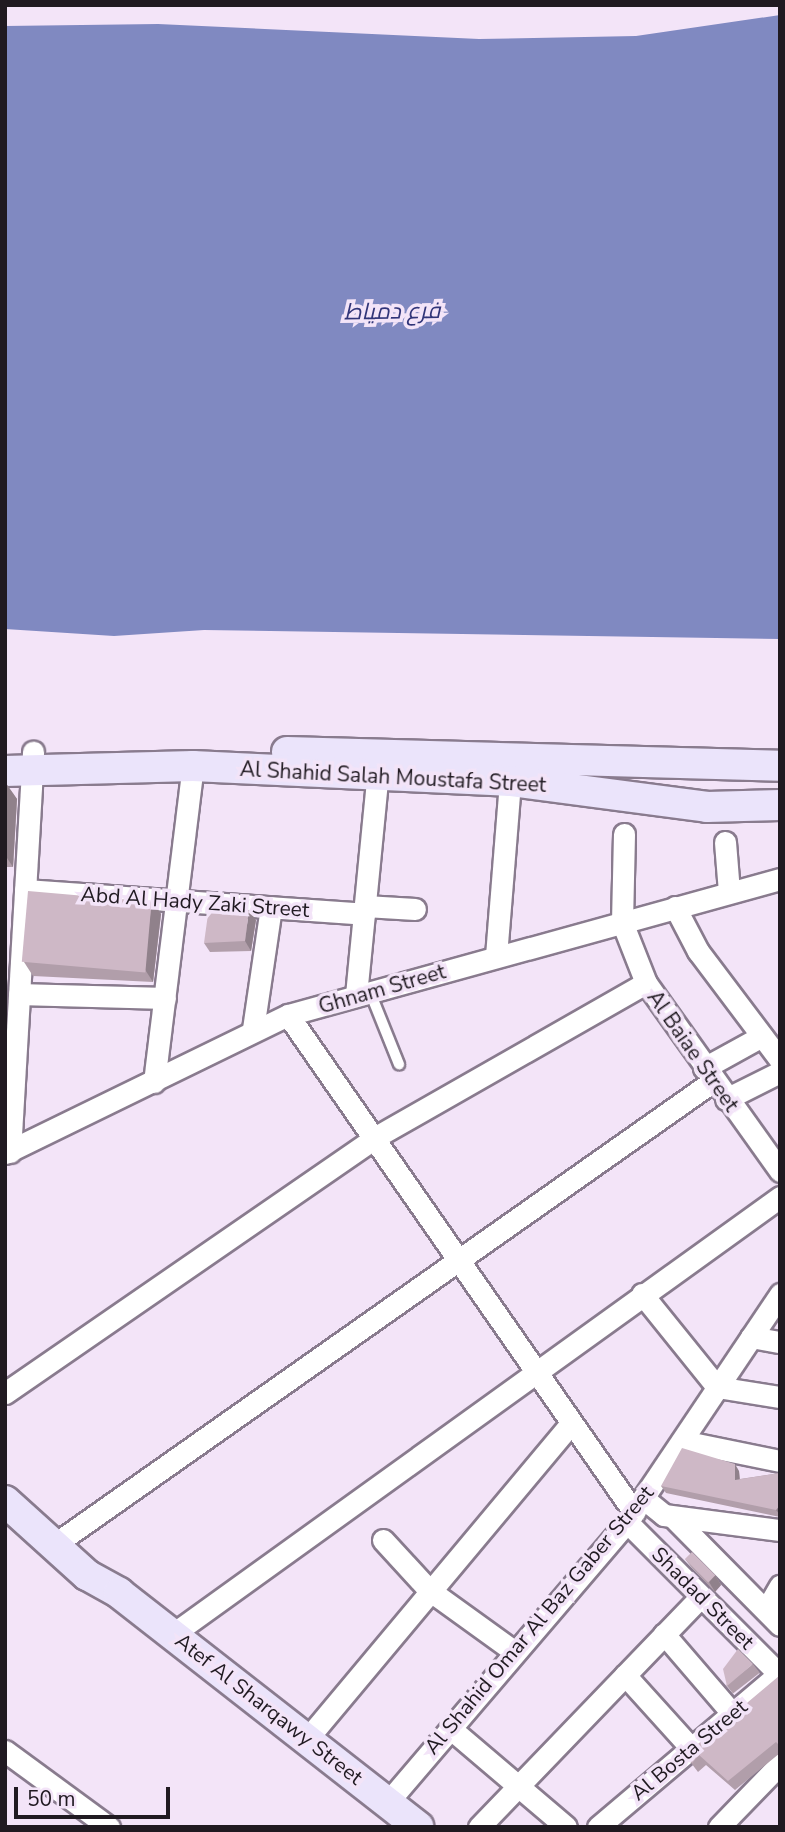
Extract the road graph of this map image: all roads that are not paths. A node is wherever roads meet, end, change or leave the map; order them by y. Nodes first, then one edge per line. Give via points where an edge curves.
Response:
1 (19, 761) edge
2 (193, 766) junction
3 (780, 766) edge
4 (377, 779) junction
5 (510, 781) junction
6 (780, 805) edge
7 (624, 834) dead end
8 (725, 842) dead end
9 (780, 879) edge
10 (25, 890) junction
11 (729, 892) junction
12 (177, 900) junction
13 (271, 907) junction
14 (675, 907) junction
15 (415, 909) dead end
16 (365, 910) junction
17 (622, 922) junction
18 (496, 956) junction
19 (646, 983) junction
20 (363, 993) junction
21 (19, 994) junction
22 (165, 998) junction
23 (288, 1016) junction
24 (253, 1029) junction
25 (762, 1035) junction
26 (780, 1060) edge
27 (399, 1064) dead end
28 (780, 1072) edge
29 (708, 1075) junction
30 (154, 1082) junction
31 (9, 1090) edge
32 (726, 1099) junction
33 (374, 1138) junction
34 (7, 1153) edge
35 (780, 1171) edge
36 (780, 1197) edge
37 (457, 1259) junction
38 (642, 1294) junction
39 (780, 1294) edge
40 (751, 1337) junction
41 (780, 1342) edge
42 (535, 1370) junction
43 (717, 1387) junction
44 (5, 1393) edge
45 (780, 1397) edge
46 (571, 1423) junction
47 (682, 1441) junction
48 (780, 1461) edge
49 (5, 1485) edge
50 (5, 1501) edge
51 (635, 1511) junction
52 (673, 1517) junction
53 (780, 1530) edge
54 (65, 1537) junction
55 (383, 1540) dead end
56 (780, 1586) edge
57 (429, 1590) junction
58 (119, 1593) junction
59 (701, 1596) junction
60 (773, 1617) edge
61 (173, 1634) junction
62 (664, 1634) junction
63 (515, 1652) junction
64 (779, 1673) edge
65 (625, 1675) junction
66 (732, 1713) junction
67 (451, 1729) junction
68 (307, 1739) junction
69 (691, 1748) junction
70 (5, 1751) edge
71 (780, 1764) edge
72 (518, 1786) junction
73 (387, 1803) junction
74 (109, 1827) edge
75 (418, 1827) edge
76 (479, 1827) edge
77 (566, 1827) edge
78 (598, 1827) edge
79 (719, 1827) edge

1 - 2 main road, Al Shahid Salah Moustafa Street
1 - 3 main road, Al Shahid Salah Moustafa Street via 194,749
1 - 10 street
2 - 4 main road, Al Shahid Salah Moustafa Street
2 - 12 street
4 - 5 main road, Al Shahid Salah Moustafa Street
4 - 16 street
5 - 6 main road, Al Shahid Salah Moustafa Street via 707,807
5 - 18 street
7 - 17 street
8 - 11 street
9 - 11 street, Ghnam Street
10 - 12 street, Abd Al Hady Zaki Street
10 - 21 street
11 - 14 street, Ghnam Street
12 - 13 street, Abd Al Hady Zaki Street
12 - 22 street
13 - 16 street, Abd Al Hady Zaki Street
13 - 24 street
14 - 17 street, Ghnam Street
14 - 25 street via 698,951
15 - 16 street, Abd Al Hady Zaki Street
16 - 20 street
17 - 18 street, Ghnam Street
17 - 19 street, Al Baiae Street
18 - 20 street, Ghnam Street
19 - 29 street, Al Baiae Street
19 - 33 street
20 - 23 street, Ghnam Street
20 - 27 lane
21 - 22 street
21 - 31 street
22 - 30 street
23 - 24 street, Ghnam Street
23 - 33 street
24 - 30 street, Ghnam Street
25 - 26 street
25 - 29 street
28 - 32 street
29 - 32 street, Al Baiae Street
29 - 37 street
30 - 34 street, Ghnam Street
31 - 34 street
32 - 35 street, Al Baiae Street
33 - 37 street
33 - 44 street
36 - 38 street
37 - 42 street
37 - 54 street
38 - 42 street
38 - 43 street
39 - 40 street, Al Shahid Omar Al Baz Gaber Street
40 - 41 street
40 - 43 street, Al Shahid Omar Al Baz Gaber Street
42 - 46 street
42 - 61 street
43 - 45 street
43 - 47 street, Al Shahid Omar Al Baz Gaber Street
46 - 51 street
46 - 57 street
47 - 48 street
47 - 51 street, Al Shahid Omar Al Baz Gaber Street
49 - 54 main road, Atef Al Sharqawy Street
50 - 58 main road, Atef Al Sharqawy Street via 88,1575
51 - 52 street
51 - 59 street, Shadad Street
51 - 63 street, Al Shahid Omar Al Baz Gaber Street
52 - 53 street
52 - 60 street
54 - 58 main road, Atef Al Sharqawy Street
55 - 57 street
56 - 60 street
57 - 63 street
57 - 68 street
58 - 61 main road, Atef Al Sharqawy Street
59 - 62 street
59 - 64 street, Shadad Street
61 - 68 main road, Atef Al Sharqawy Street
62 - 65 street
62 - 66 street
63 - 67 street, Al Shahid Omar Al Baz Gaber Street
64 - 66 street, Al Bosta Street
65 - 69 street
65 - 72 street
66 - 69 street, Al Bosta Street
67 - 72 street
67 - 73 street, Al Shahid Omar Al Baz Gaber Street
68 - 73 main road, Atef Al Sharqawy Street
69 - 78 street, Al Bosta Street
70 - 74 street
71 - 79 street
72 - 76 street
72 - 77 street
73 - 75 main road, Atef Al Sharqawy Street

